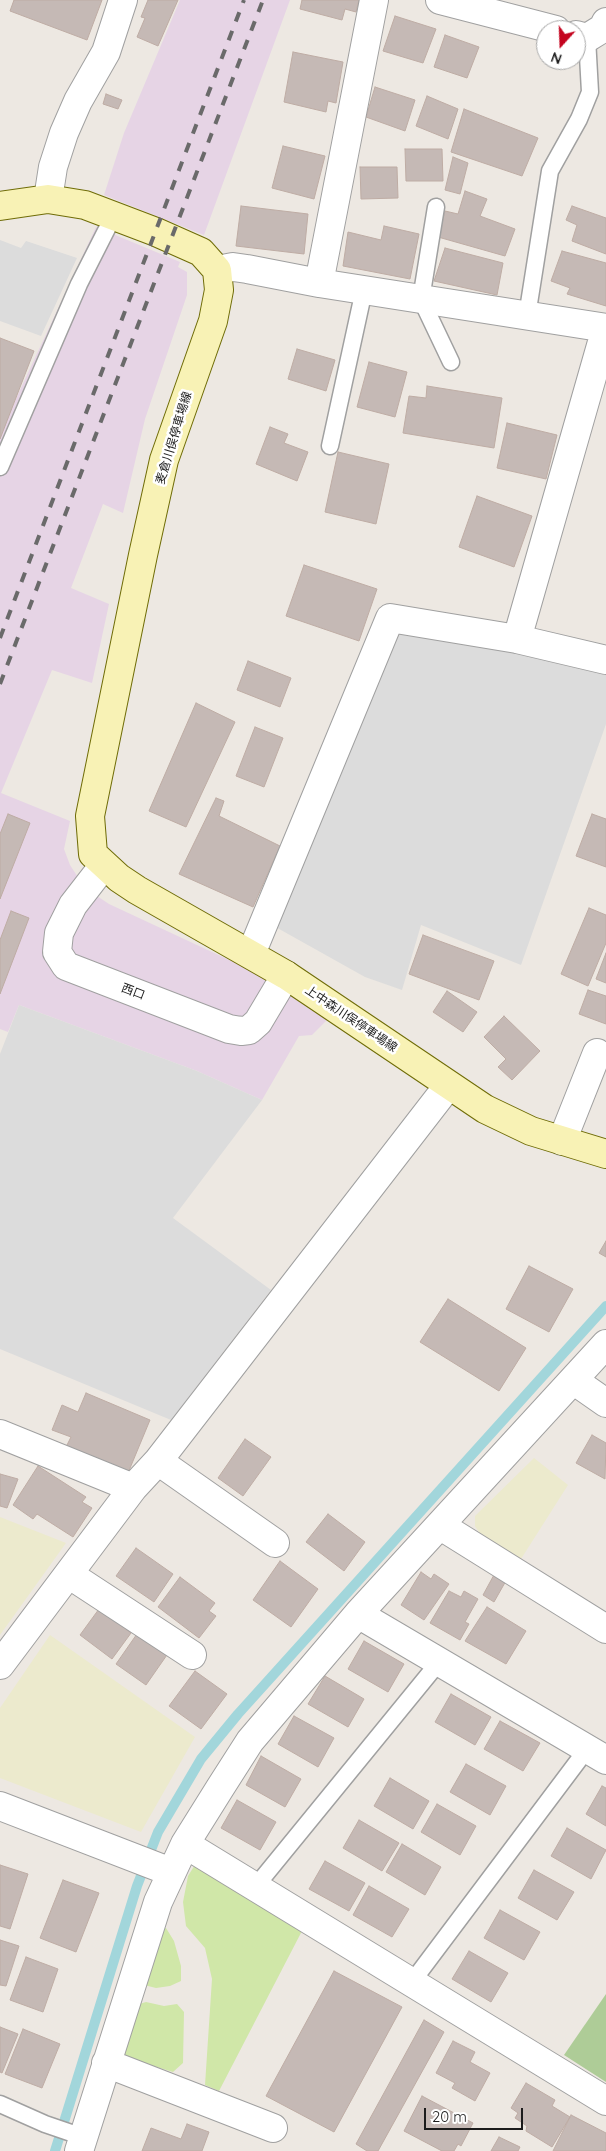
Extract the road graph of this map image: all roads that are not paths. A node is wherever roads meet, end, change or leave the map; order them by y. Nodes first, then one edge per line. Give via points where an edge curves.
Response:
1 (123, 0) edge
2 (374, 0) edge
3 (440, 0) edge
4 (536, 25) edge
5 (590, 32) edge
6 (48, 199) junction
7 (1, 201) edge
8 (436, 206) dead end
9 (114, 215) junction
10 (217, 270) junction
11 (319, 283) junction
12 (364, 290) junction
13 (421, 300) junction
14 (526, 316) junction
15 (606, 328) edge
16 (451, 362) dead end
17 (330, 446) dead end
18 (0, 468) edge
19 (517, 639) junction
20 (606, 660) edge
21 (104, 865) junction
22 (252, 954) junction
23 (286, 975) junction
24 (597, 1054) dead end
25 (448, 1086) junction
26 (562, 1141) junction
27 (606, 1154) edge
28 (606, 1344) edge
29 (574, 1380) junction
30 (606, 1403) edge
31 (0, 1434) edge
32 (158, 1461) junction
33 (133, 1488) junction
34 (441, 1526) junction
35 (275, 1543) dead end
36 (70, 1575) junction
37 (358, 1614) junction
38 (606, 1629) edge
39 (192, 1655) dead end
40 (439, 1662) junction
41 (0, 1665) edge
42 (597, 1755) edge
43 (0, 1806) edge
44 (185, 1844) junction
45 (172, 1872) junction
46 (256, 1886) junction
47 (412, 1982) junction
48 (106, 2063) junction
49 (606, 2101) edge
50 (0, 2104) edge
51 (273, 2128) dead end
52 (81, 2144) edge

1 - 6 street via 106,52 64,133 53,167
2 - 11 street
3 - 4 street
5 - 14 lane via 590,92 579,119 550,170
6 - 7 main road
6 - 9 main road via 85,205
8 - 13 lane
9 - 10 main road via 201,252
9 - 18 lane via 79,284
10 - 11 street via 233,267
10 - 21 main road, 麦倉川俣停車場線 via 219,290 213,321 164,460 90,816 93,854
11 - 12 street
12 - 13 street
12 - 17 lane
13 - 14 street
13 - 16 lane
14 - 15 street
15 - 19 street
19 - 20 street
19 - 22 street via 390,618
21 - 22 main road, 上中森川俣停車場線 via 137,890
21 - 23 street, 西口 via 77,900 59,933 57,952 66,966 241,1031 250,1030 258,1022
22 - 23 main road, 上中森川俣停車場線
23 - 25 main road, 上中森川俣停車場線
24 - 26 street
25 - 26 main road, 上中森川俣停車場線 via 492,1113 530,1131
25 - 32 street
26 - 27 main road, 上中森川俣停車場線
28 - 29 street
29 - 30 street
29 - 34 street
31 - 33 street
32 - 33 street
32 - 35 street
33 - 36 street
34 - 37 street
34 - 38 street
36 - 39 street
36 - 41 street
37 - 40 street
37 - 44 street via 250,1741
40 - 42 street
40 - 46 lane
42 - 47 lane
43 - 45 street
44 - 45 street
44 - 46 street
45 - 48 street via 158,1902
46 - 47 street
47 - 49 street
48 - 51 street
48 - 52 street
50 - 52 lane

